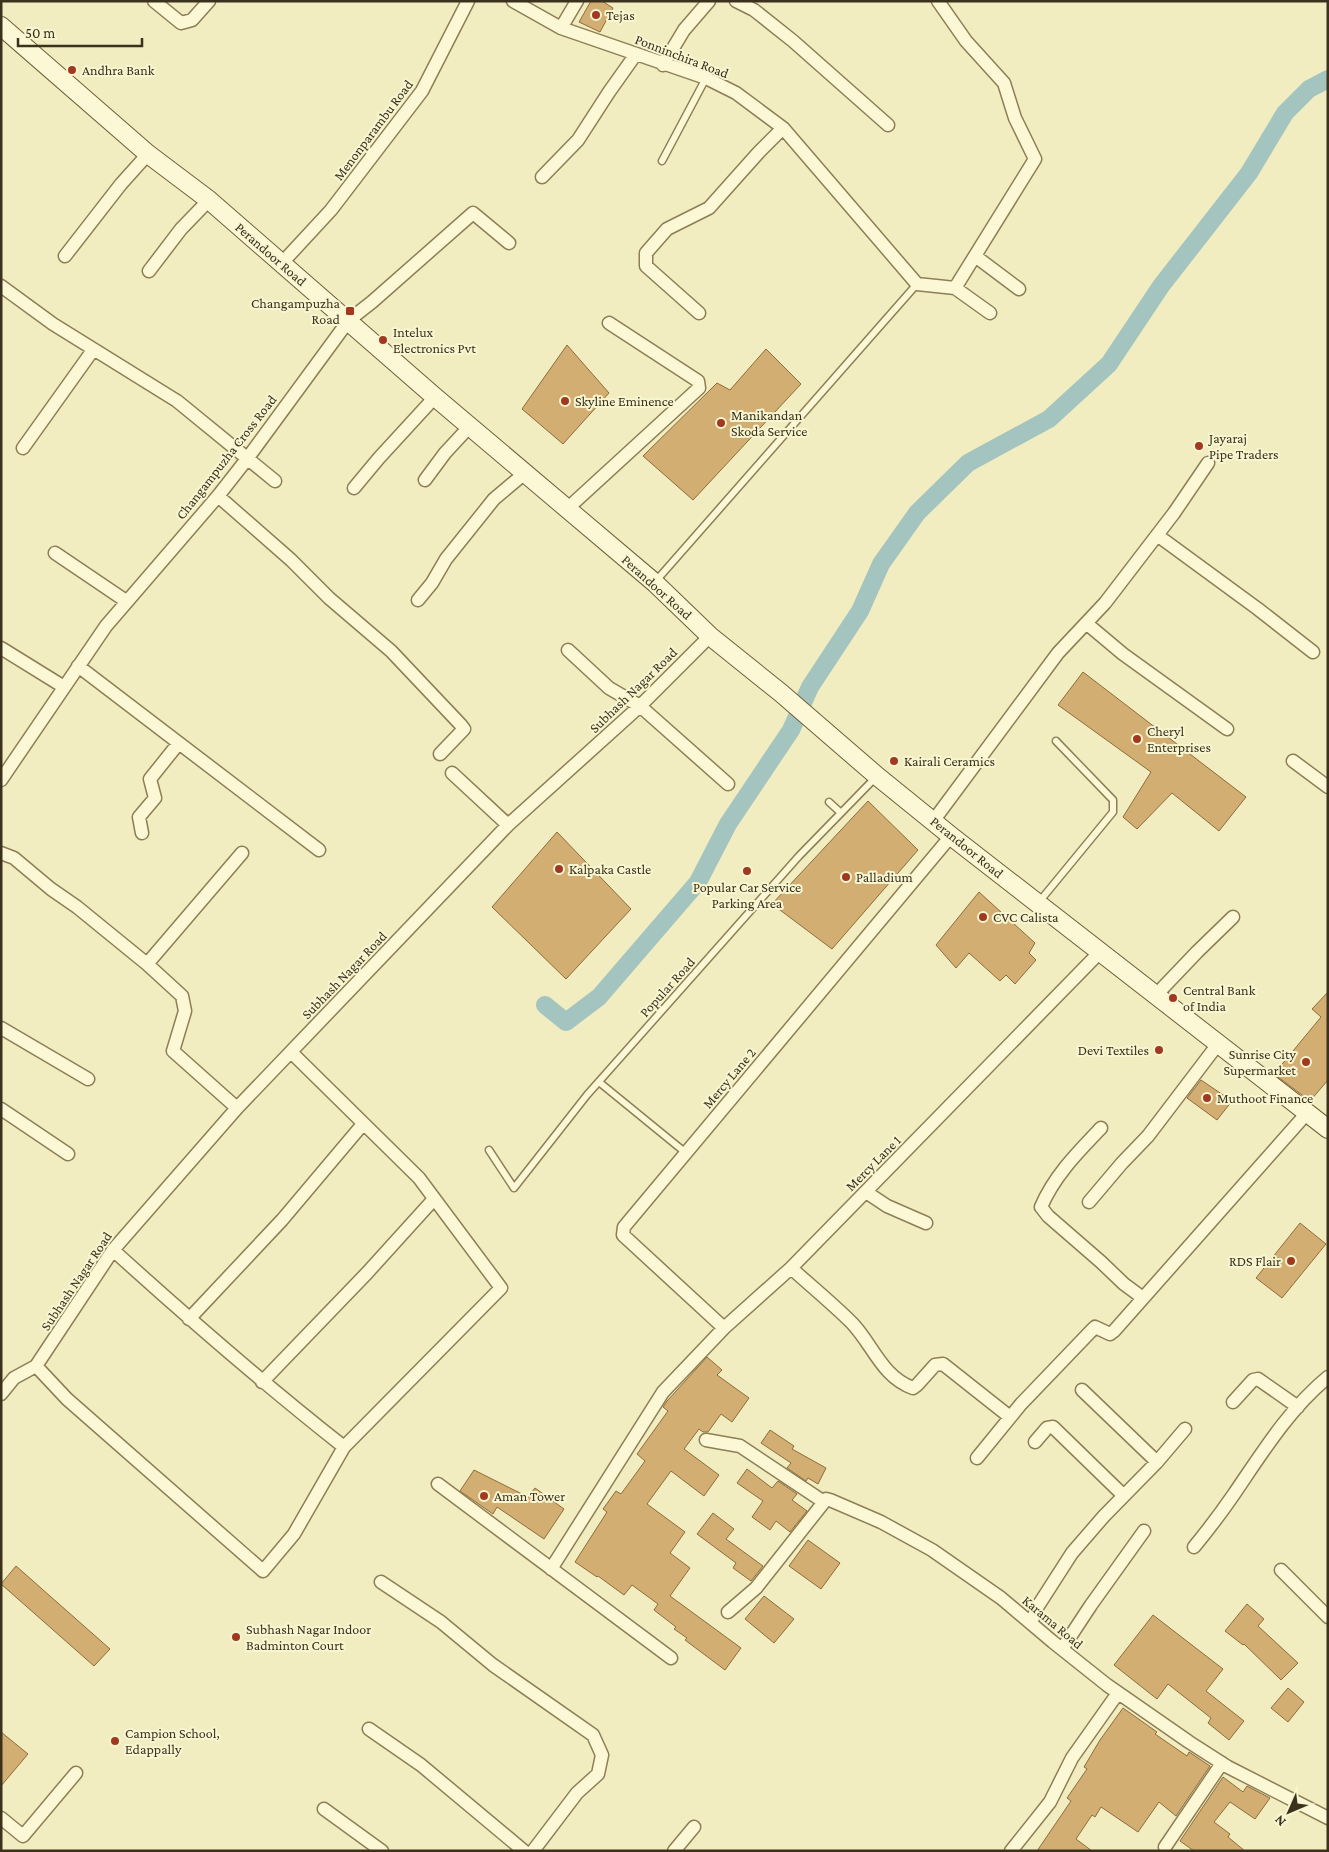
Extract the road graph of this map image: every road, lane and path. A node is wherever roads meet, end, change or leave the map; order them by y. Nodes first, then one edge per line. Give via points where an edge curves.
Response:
1 (154, 1) edge
2 (209, 1) edge
3 (468, 1) edge
4 (513, 1) edge
5 (577, 1) edge
6 (709, 1) edge
7 (736, 1) edge
8 (938, 1) edge
9 (1, 26) edge
10 (561, 28) junction
11 (636, 54) junction
12 (664, 65) junction
13 (706, 78) junction
14 (888, 125) dead end
15 (783, 128) junction
16 (148, 154) junction
17 (662, 161) dead end
18 (542, 178) dead end
19 (209, 200) junction
20 (509, 242) dead end
21 (64, 256) dead end
22 (975, 256) junction
23 (282, 263) junction
24 (149, 271) dead end
25 (917, 284) junction
26 (1, 286) edge
27 (955, 288) junction
28 (1019, 289) dead end
29 (699, 313) dead end
30 (990, 313) dead end
31 (348, 320) junction
32 (608, 322) dead end
33 (93, 350) junction
34 (435, 397) junction
35 (470, 426) junction
36 (23, 448) dead end
37 (247, 459) junction
38 (1208, 463) dead end
39 (526, 473) junction
40 (425, 480) dead end
41 (275, 481) dead end
42 (354, 488) dead end
43 (218, 496) junction
44 (567, 509) junction
45 (1158, 535) junction
46 (55, 553) dead end
47 (655, 583) junction
48 (418, 600) dead end
49 (126, 601) junction
50 (1086, 623) junction
51 (710, 636) junction
52 (1, 648) edge
53 (568, 650) dead end
54 (1313, 652) dead end
55 (78, 666) junction
56 (64, 687) junction
57 (640, 706) junction
58 (1226, 730) dead end
59 (1056, 741) dead end
60 (178, 744) junction
61 (440, 754) dead end
62 (1293, 762) dead end
63 (452, 773) dead end
64 (877, 776) junction
65 (1, 780) edge
66 (728, 784) dead end
67 (1328, 787) edge
68 (829, 802) dead end
69 (841, 813) junction
70 (934, 820) junction
71 (508, 825) junction
72 (142, 833) dead end
73 (951, 836) junction
74 (319, 850) dead end
75 (1, 853) edge
76 (242, 854) dead end
77 (1038, 903) junction
78 (1233, 918) dead end
79 (1100, 952) junction
80 (147, 964) junction
81 (1156, 995) junction
82 (1, 1028) edge
83 (1218, 1044) junction
84 (291, 1052) junction
85 (88, 1079) dead end
86 (599, 1082) junction
87 (236, 1108) junction
88 (1, 1109) edge
89 (1307, 1113) junction
90 (363, 1124) junction
91 (1102, 1128) dead end
92 (1328, 1130) edge
93 (490, 1150) dead end
94 (686, 1153) junction
95 (68, 1154) dead end
96 (866, 1192) junction
97 (434, 1198) junction
98 (1089, 1202) dead end
99 (926, 1223) dead end
100 (113, 1250) junction
101 (791, 1268) junction
102 (1143, 1298) junction
103 (190, 1320) junction
104 (724, 1328) junction
105 (36, 1366) junction
106 (1328, 1377) edge
107 (262, 1382) junction
108 (1082, 1390) dead end
109 (1, 1394) edge
110 (1233, 1402) dead end
111 (1298, 1406) junction
112 (1010, 1417) junction
113 (1185, 1429) dead end
114 (706, 1440) dead end
115 (1035, 1442) dead end
116 (344, 1447) junction
117 (977, 1458) dead end
118 (1157, 1462) junction
119 (438, 1484) dead end
120 (1123, 1496) junction
121 (824, 1502) junction
122 (1144, 1531) dead end
123 (1194, 1547) dead end
124 (551, 1569) junction
125 (1281, 1570) dead end
126 (381, 1582) dead end
127 (728, 1612) dead end
128 (1328, 1617) edge
129 (1030, 1623) junction
130 (1062, 1649) junction
131 (671, 1658) dead end
132 (1118, 1693) junction
133 (369, 1728) dead end
134 (1222, 1763) junction
135 (76, 1773) dead end
136 (324, 1809) dead end
137 (1, 1818) edge
138 (1328, 1818) edge
139 (694, 1827) dead end
140 (1165, 1847) dead end
141 (382, 1851) edge
142 (524, 1851) edge
143 (533, 1851) edge
144 (674, 1851) edge
145 (1011, 1851) edge

1 - 2 street via 181,23 192,20
3 - 23 street, Menonparambu Road via 422,91 331,210
4 - 10 street, Ponninchira Road
5 - 10 street
6 - 12 street via 684,30
7 - 14 street via 754,10 793,41
8 - 22 street via 966,41 1004,83 1015,118 1035,159
9 - 16 main road, Perandoor Road
10 - 11 street, Ponninchira Road
11 - 12 street, Ponninchira Road
11 - 18 street via 578,140
12 - 13 street, Ponninchira Road
13 - 15 street, Ponninchira Road via 736,93
13 - 17 lane
15 - 25 street, Ponninchira Road
15 - 29 street via 709,208 667,229 646,253 646,266
16 - 19 main road, Perandoor Road
16 - 21 street
19 - 23 main road, Perandoor Road
19 - 24 street via 181,229
20 - 31 street, Changampuzha Cross Road via 473,213
22 - 27 street
22 - 28 street
23 - 31 main road, Perandoor Road
25 - 27 street
25 - 47 lane
26 - 33 street
27 - 30 street
31 - 34 main road, Perandoor Road
31 - 37 street, Changampuzha Cross Road
32 - 44 street via 698,381 699,388
33 - 36 street
33 - 37 street via 177,402
34 - 35 main road, Perandoor Road
34 - 42 street
35 - 39 main road, Perandoor Road
35 - 40 street
37 - 41 street
37 - 43 street, Changampuzha Cross Road
38 - 45 street
39 - 44 main road, Perandoor Road
39 - 48 street via 494,499
43 - 49 street, Changampuzha Cross Road
43 - 61 street via 391,651 461,725 464,729 460,735
44 - 47 main road, Perandoor Road
45 - 50 street
45 - 54 street
46 - 49 street
47 - 51 main road, Perandoor Road
49 - 55 street, Changampuzha Cross Road
50 - 58 street
50 - 70 street via 1058,653
51 - 57 street, Subhash Nagar Road
51 - 64 main road, Perandoor Road via 782,693
52 - 56 street
53 - 57 street via 609,688
55 - 56 street, Changampuzha Cross Road
55 - 60 street
56 - 65 street, Changampuzha Cross Road
57 - 66 street
57 - 71 street, Subhash Nagar Road
59 - 77 lane via 1113,800 1113,812
60 - 72 street via 150,779 154,798 139,817
60 - 74 street
62 - 67 street
63 - 71 street
64 - 69 lane, Popular Road
64 - 70 main road, Perandoor Road
68 - 69 lane
69 - 86 lane, Popular Road
70 - 73 main road, Perandoor Road
71 - 84 street, Subhash Nagar Road
73 - 77 main road, Perandoor Road
73 - 94 street, Mercy Lane 2
75 - 80 street via 14,858
76 - 80 street
77 - 79 main road, Perandoor Road
78 - 81 street
79 - 81 main road, Perandoor Road
79 - 96 street, Mercy Lane 1
80 - 87 street via 182,996 185,1011 173,1051
81 - 83 main road, Perandoor Road
82 - 85 street
83 - 89 main road, Perandoor Road
83 - 98 street via 1148,1136
84 - 87 street, Subhash Nagar Road
84 - 90 street
86 - 93 lane, Popular Road via 514,1188
86 - 94 lane
87 - 100 street, Subhash Nagar Road
88 - 95 street
89 - 92 main road, Perandoor Road
89 - 102 street
90 - 97 street via 419,1178
90 - 103 street via 282,1220
91 - 102 street via 1053,1183 1041,1207
94 - 104 street, Mercy Lane 2 via 624,1227 623,1235
96 - 99 street via 887,1206
96 - 101 street, Mercy Lane 1
97 - 107 street
97 - 116 street via 501,1288
100 - 103 street
100 - 105 street, Subhash Nagar Road
101 - 104 street, Mercy Lane 1
101 - 112 street via 853,1324 881,1365 907,1386 913,1388 918,1385 935,1365 943,1364
102 - 112 street via 1110,1334 1095,1327
103 - 107 street
104 - 124 street, Mercy Lane 1 via 663,1392
105 - 109 street via 14,1378
105 - 116 street via 67,1399 263,1571 294,1534
106 - 111 street
107 - 116 street
108 - 118 street
110 - 111 street via 1253,1380 1258,1379
111 - 123 street
112 - 117 street
113 - 118 street
114 - 121 street via 740,1446
115 - 120 street via 1047,1428 1053,1427
118 - 120 street
119 - 124 street
120 - 129 street via 1072,1553
121 - 127 street via 756,1588
121 - 129 street, Karama Road via 830,1500 881,1522 932,1550 1001,1598
122 - 130 street
124 - 131 street
125 - 128 street
126 - 143 street via 441,1622 492,1665 593,1735 602,1755 598,1774 577,1793
129 - 130 street, Karama Road
130 - 132 street, Karama Road
132 - 134 street, Karama Road
132 - 145 street via 1072,1758 1050,1802
133 - 142 street via 421,1765
134 - 138 street, Karama Road
134 - 140 street
135 - 137 street via 23,1836
136 - 141 street
139 - 144 street

